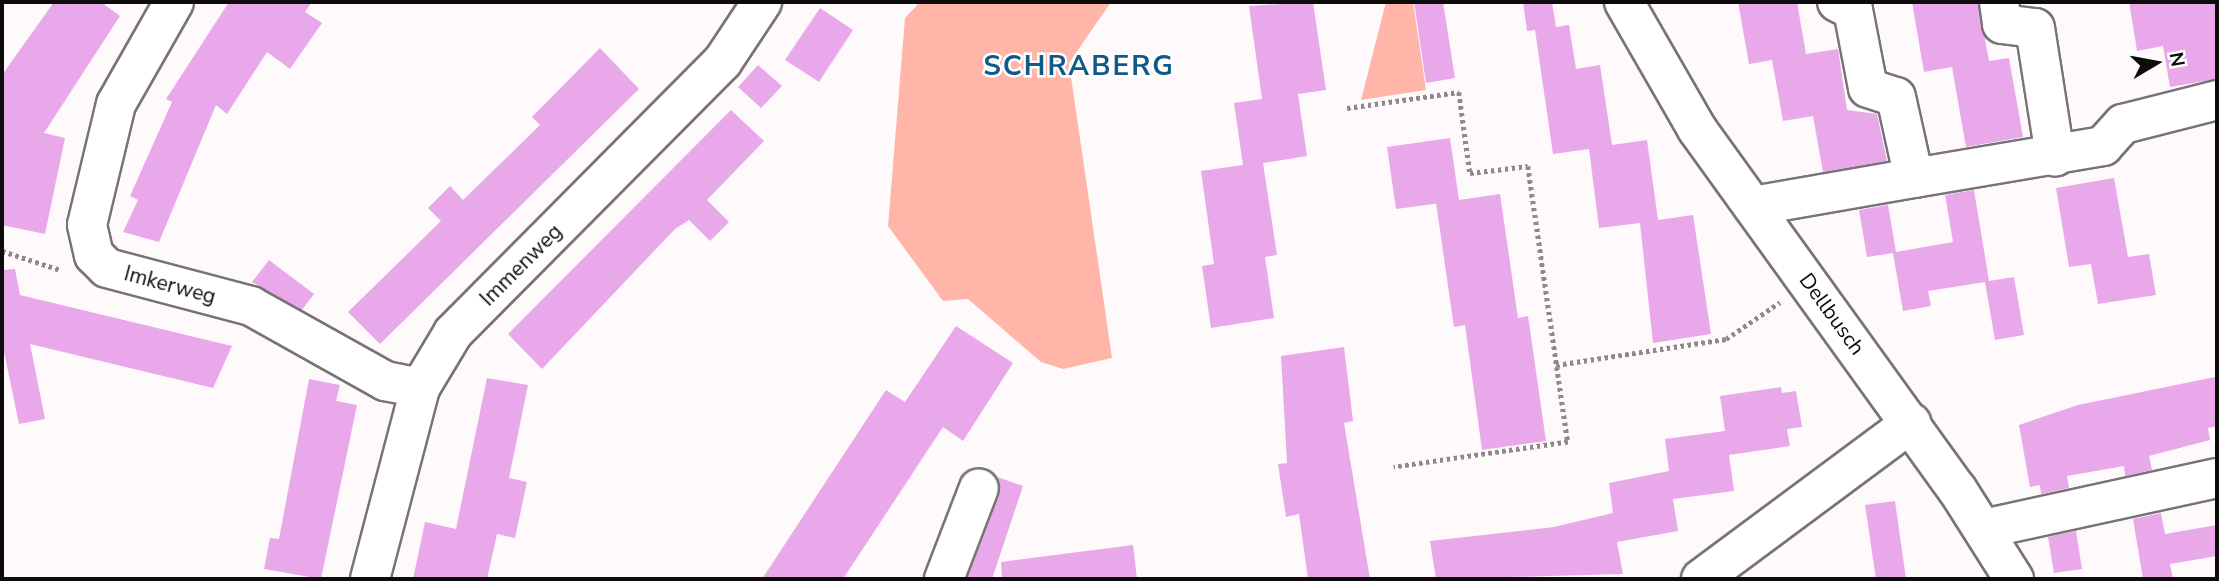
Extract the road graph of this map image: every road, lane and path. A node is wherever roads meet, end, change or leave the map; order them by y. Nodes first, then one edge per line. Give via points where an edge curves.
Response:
1 (174, 2) edge
2 (762, 2) edge
3 (1624, 2) edge
4 (1837, 2) edge
5 (1999, 2) edge
6 (2217, 100) edge
7 (1347, 108) dead end
8 (2055, 156) junction
9 (1914, 178) junction
10 (1753, 206) junction
11 (2, 251) edge
12 (94, 255) junction
13 (1809, 282) junction
14 (1556, 365) junction
15 (420, 388) junction
16 (1911, 423) junction
17 (1394, 467) dead end
18 (2217, 478) edge
19 (979, 488) dead end
20 (1983, 529) junction
21 (370, 579) edge
22 (944, 579) edge
23 (1701, 579) edge
24 (2014, 579) edge

1 - 12 street via 116,104 87,225
2 - 15 street, Immenweg via 723,61 453,333
3 - 10 street, Dellbusch via 1697,128
4 - 9 street via 1853,10 1868,88 1896,97
5 - 8 street via 2003,24 2035,28
6 - 8 street via 2123,124 2103,146
7 - 14 path via 1460,92 1471,173 1528,166
8 - 9 street
9 - 10 street
10 - 13 street, Dellbusch
11 - 12 path via 66,271
12 - 15 street, Imkerweg via 107,268 251,306 385,381
13 - 14 path via 1726,339
13 - 16 street, Dellbusch
14 - 17 path via 1568,442
15 - 21 street, Immenweg
16 - 20 street, Dellbusch
16 - 23 street
18 - 20 street
19 - 22 street
20 - 24 street, Dellbusch

